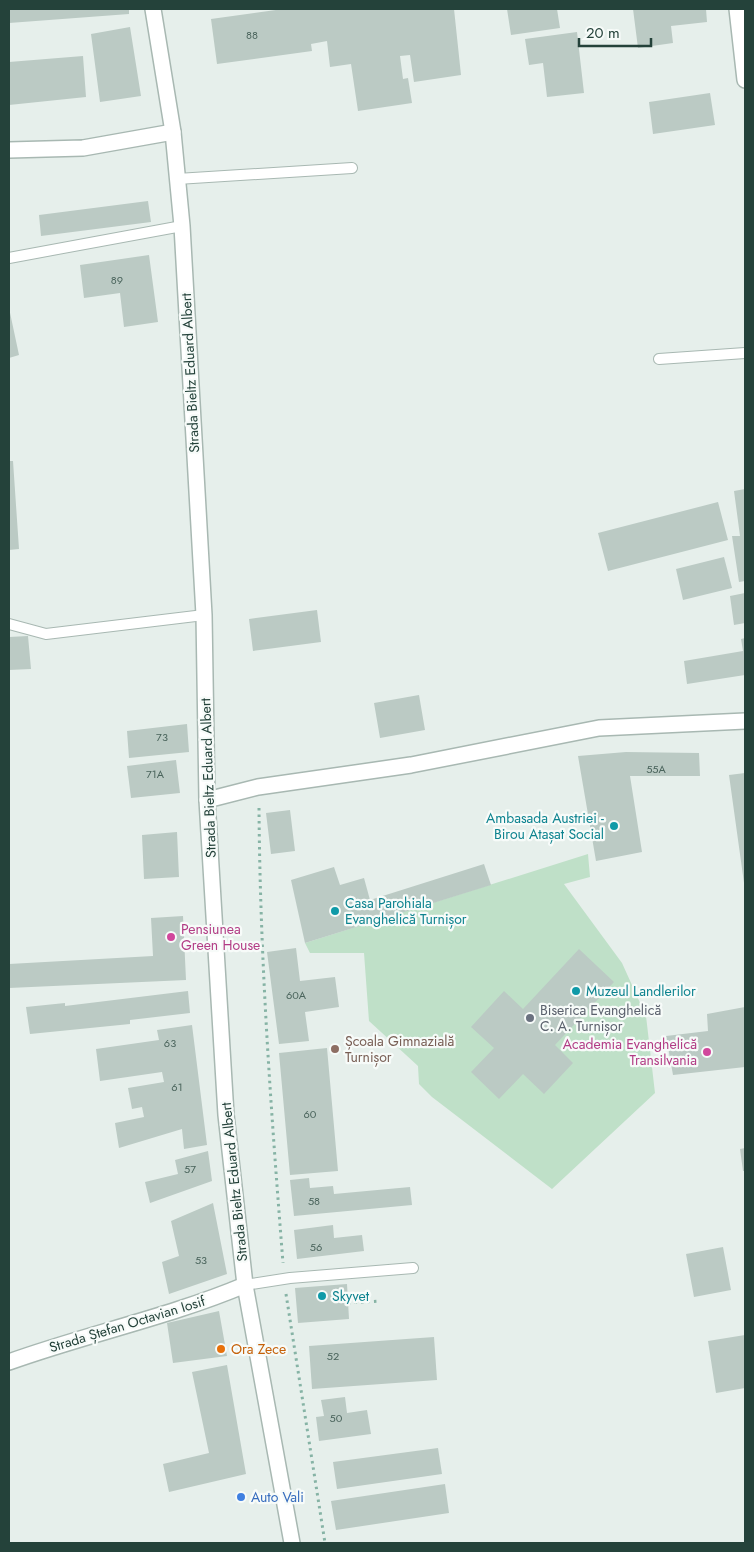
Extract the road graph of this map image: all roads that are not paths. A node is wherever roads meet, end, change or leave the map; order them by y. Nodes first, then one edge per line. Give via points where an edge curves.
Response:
1 (154, 9) edge
2 (737, 9) edge
3 (745, 80) edge
4 (172, 132) junction
5 (9, 150) edge
6 (352, 168) dead end
7 (178, 180) junction
8 (182, 226) junction
9 (9, 258) edge
10 (745, 353) edge
11 (659, 359) dead end
12 (204, 615) junction
13 (9, 624) edge
14 (745, 720) edge
15 (207, 800) junction
16 (413, 1268) dead end
17 (245, 1285) junction
18 (9, 1362) edge
19 (292, 1543) edge

1 - 4 street, Strada Bieltz Eduard Albert
2 - 3 street
4 - 5 street via 83,148
4 - 7 street, Strada Bieltz Eduard Albert
6 - 7 lane
7 - 8 street, Strada Bieltz Eduard Albert
8 - 9 lane
8 - 12 street, Strada Bieltz Eduard Albert
10 - 11 lane
12 - 13 lane via 46,634
12 - 15 street, Strada Bieltz Eduard Albert
14 - 15 street via 599,728 411,765 258,787
15 - 17 street, Strada Bieltz Eduard Albert via 226,1115
16 - 17 lane
17 - 18 street, Strada Ștefan Octavian Iosif via 209,1300
17 - 19 street, Strada Bieltz Eduard Albert

